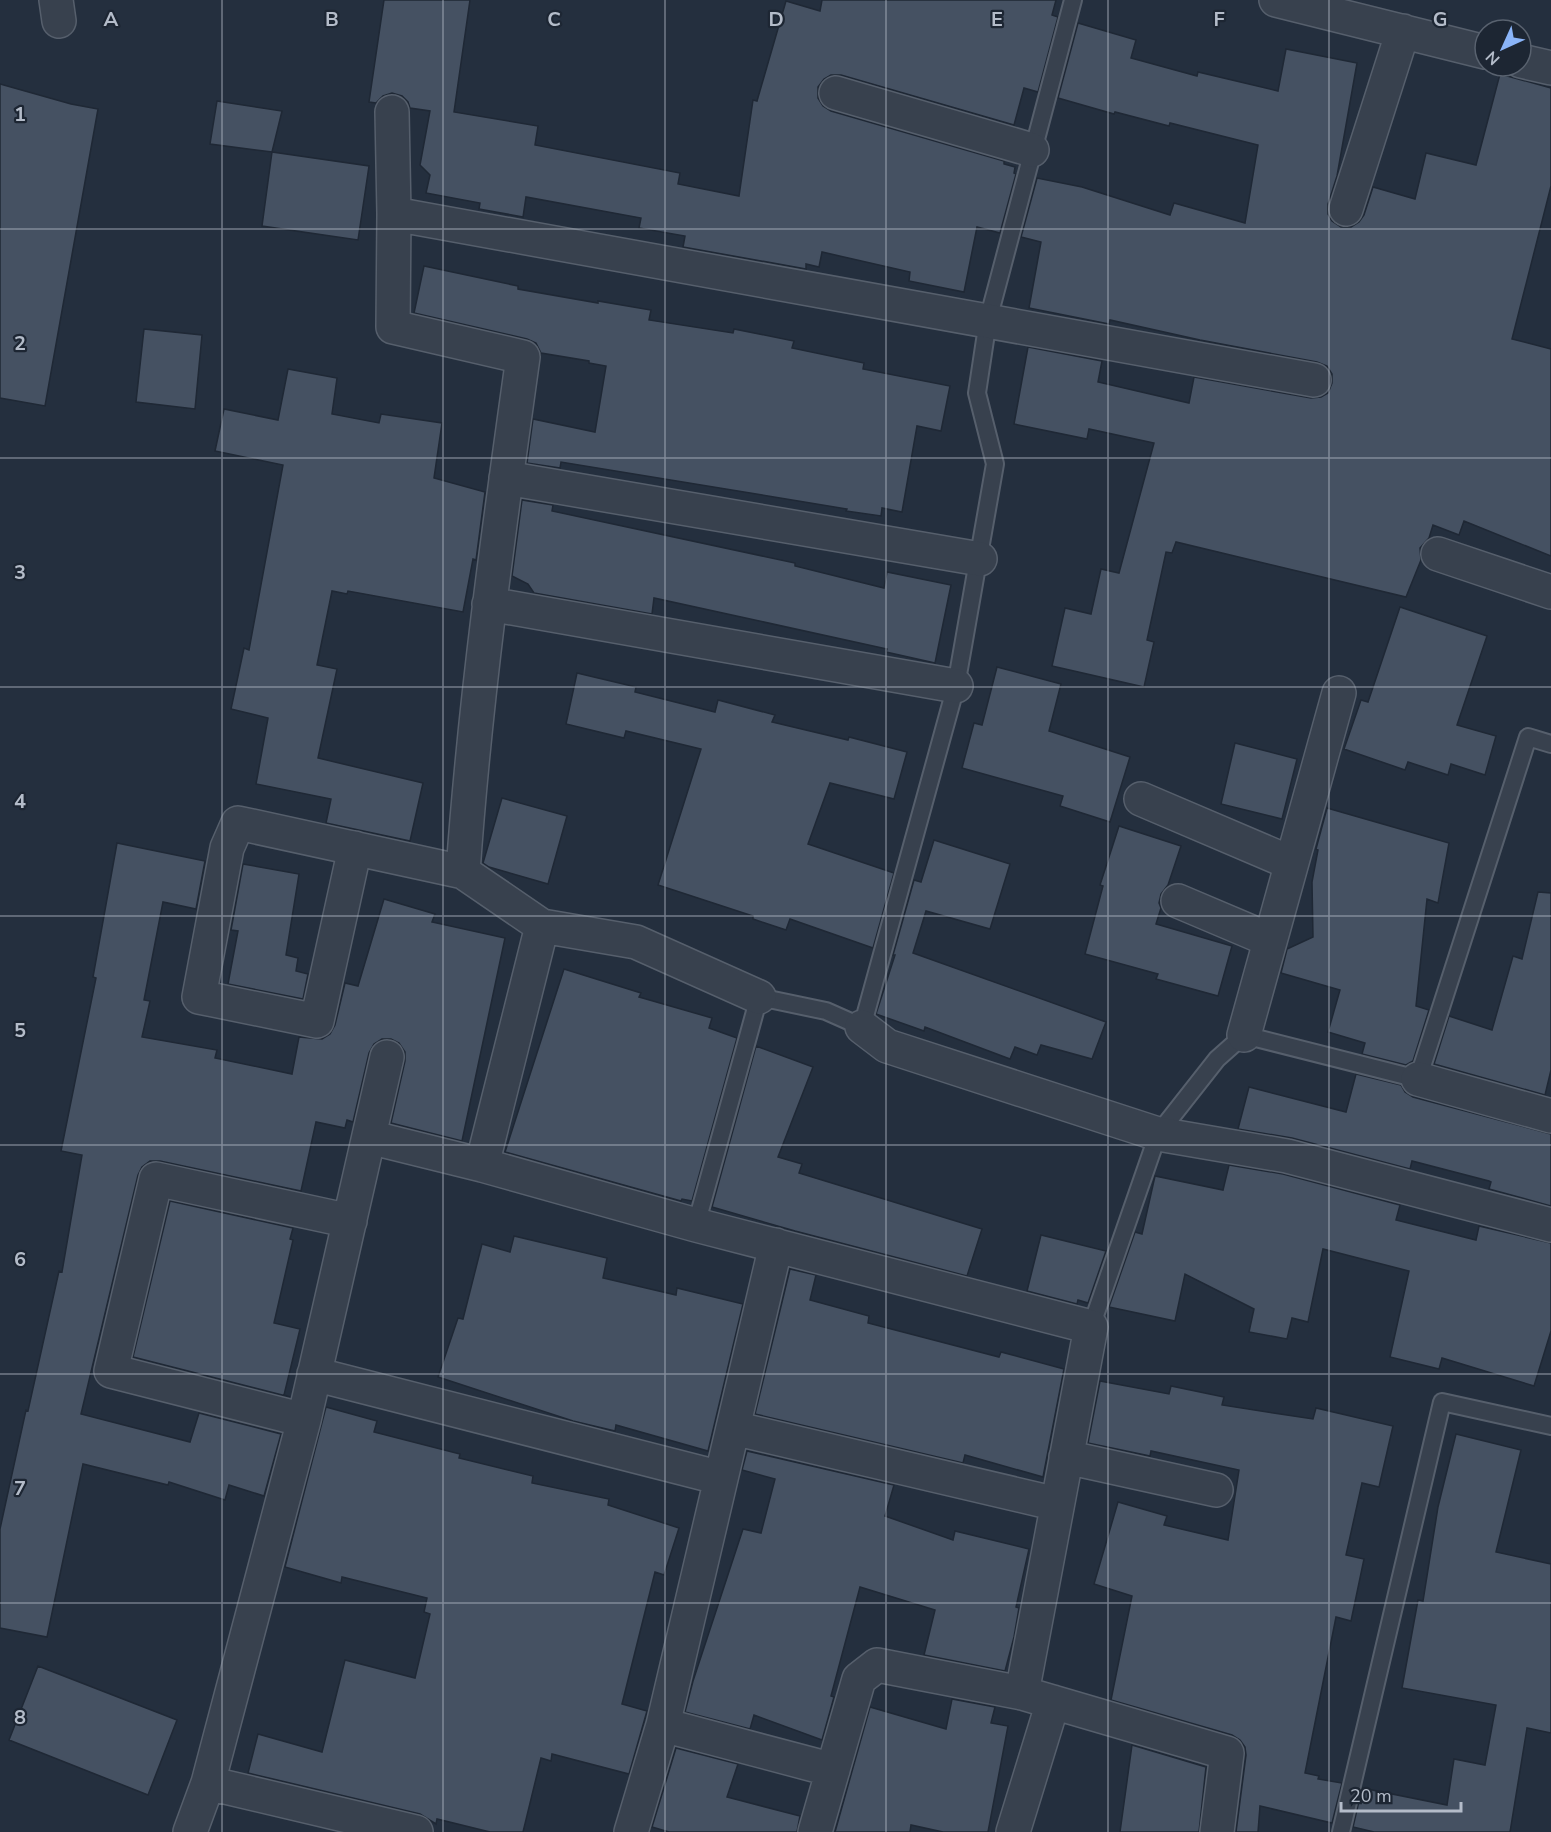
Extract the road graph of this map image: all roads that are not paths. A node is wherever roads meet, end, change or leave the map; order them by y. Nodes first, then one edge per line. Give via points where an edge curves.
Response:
1 (1073, 0) edge
2 (1276, 0) edge
3 (1403, 31) junction
4 (1473, 49) edge
5 (1533, 64) edge
6 (1551, 68) edge
7 (836, 93) dead end
8 (392, 112) dead end
9 (1032, 150) junction
10 (1346, 209) dead end
11 (394, 214) junction
12 (988, 320) junction
13 (1314, 380) dead end
14 (506, 478) junction
15 (1438, 554) dead end
16 (980, 559) junction
17 (1551, 592) edge
18 (489, 604) junction
19 (956, 686) junction
20 (1338, 693) dead end
21 (1551, 744) edge
22 (1141, 799) dead end
23 (355, 848) junction
24 (1291, 863) junction
25 (463, 872) junction
26 (1178, 901) dead end
27 (542, 926) junction
28 (1270, 940) junction
29 (759, 997) junction
30 (862, 1027) junction
31 (1244, 1035) junction
32 (387, 1057) dead end
33 (1418, 1079) junction
34 (1551, 1116) edge
35 (1158, 1134) junction
36 (369, 1137) junction
37 (482, 1165) junction
38 (350, 1221) junction
39 (696, 1225) junction
40 (1551, 1225) edge
41 (776, 1245) junction
42 (1090, 1327) junction
43 (314, 1374) junction
44 (304, 1420) junction
45 (1551, 1425) edge
46 (733, 1428) junction
47 (1066, 1457) junction
48 (721, 1478) junction
49 (1216, 1490) dead end
50 (1057, 1504) junction
51 (1037, 1697) junction
52 (663, 1725) junction
53 (833, 1770) junction
54 (208, 1783) junction
55 (190, 1832) edge
56 (416, 1832) edge
57 (631, 1832) edge
58 (815, 1832) edge
59 (1013, 1832) edge
60 (1217, 1832) edge
61 (1341, 1832) edge

1 - 9 lane
2 - 3 street
3 - 4 street
3 - 10 street
5 - 6 street
7 - 9 street
8 - 11 street
9 - 12 lane
11 - 12 street
11 - 14 street via 393,327 522,357
12 - 13 street
12 - 16 lane via 977,393 995,464
14 - 16 street
14 - 18 street
15 - 17 street
16 - 19 lane
18 - 19 street
18 - 25 street
19 - 30 lane
20 - 24 street
21 - 33 lane via 1528,736
22 - 24 street
23 - 23 street via 238,823 227,848 199,997 317,1021
23 - 25 street
24 - 28 street
25 - 27 street
26 - 28 street
27 - 29 street via 636,942
27 - 37 street
28 - 31 street
29 - 30 lane via 826,1011
29 - 39 lane
30 - 35 street via 887,1046
31 - 33 lane
31 - 35 lane via 1217,1059
32 - 36 street
33 - 34 street
35 - 40 street via 1287,1156
35 - 42 lane
36 - 37 street
36 - 38 street
37 - 39 street
38 - 43 street
38 - 44 street via 156,1179 111,1371
39 - 41 street
41 - 42 street
41 - 46 street
42 - 47 street
43 - 44 street
43 - 48 street
44 - 54 street
45 - 61 lane via 1442,1402
46 - 48 street
46 - 50 street
47 - 49 street
47 - 50 street
48 - 52 street
50 - 51 street
51 - 53 street via 877,1665 859,1679
51 - 59 street
51 - 60 street via 1227,1753
52 - 53 street
52 - 57 street
53 - 58 street
54 - 55 street
54 - 56 street

